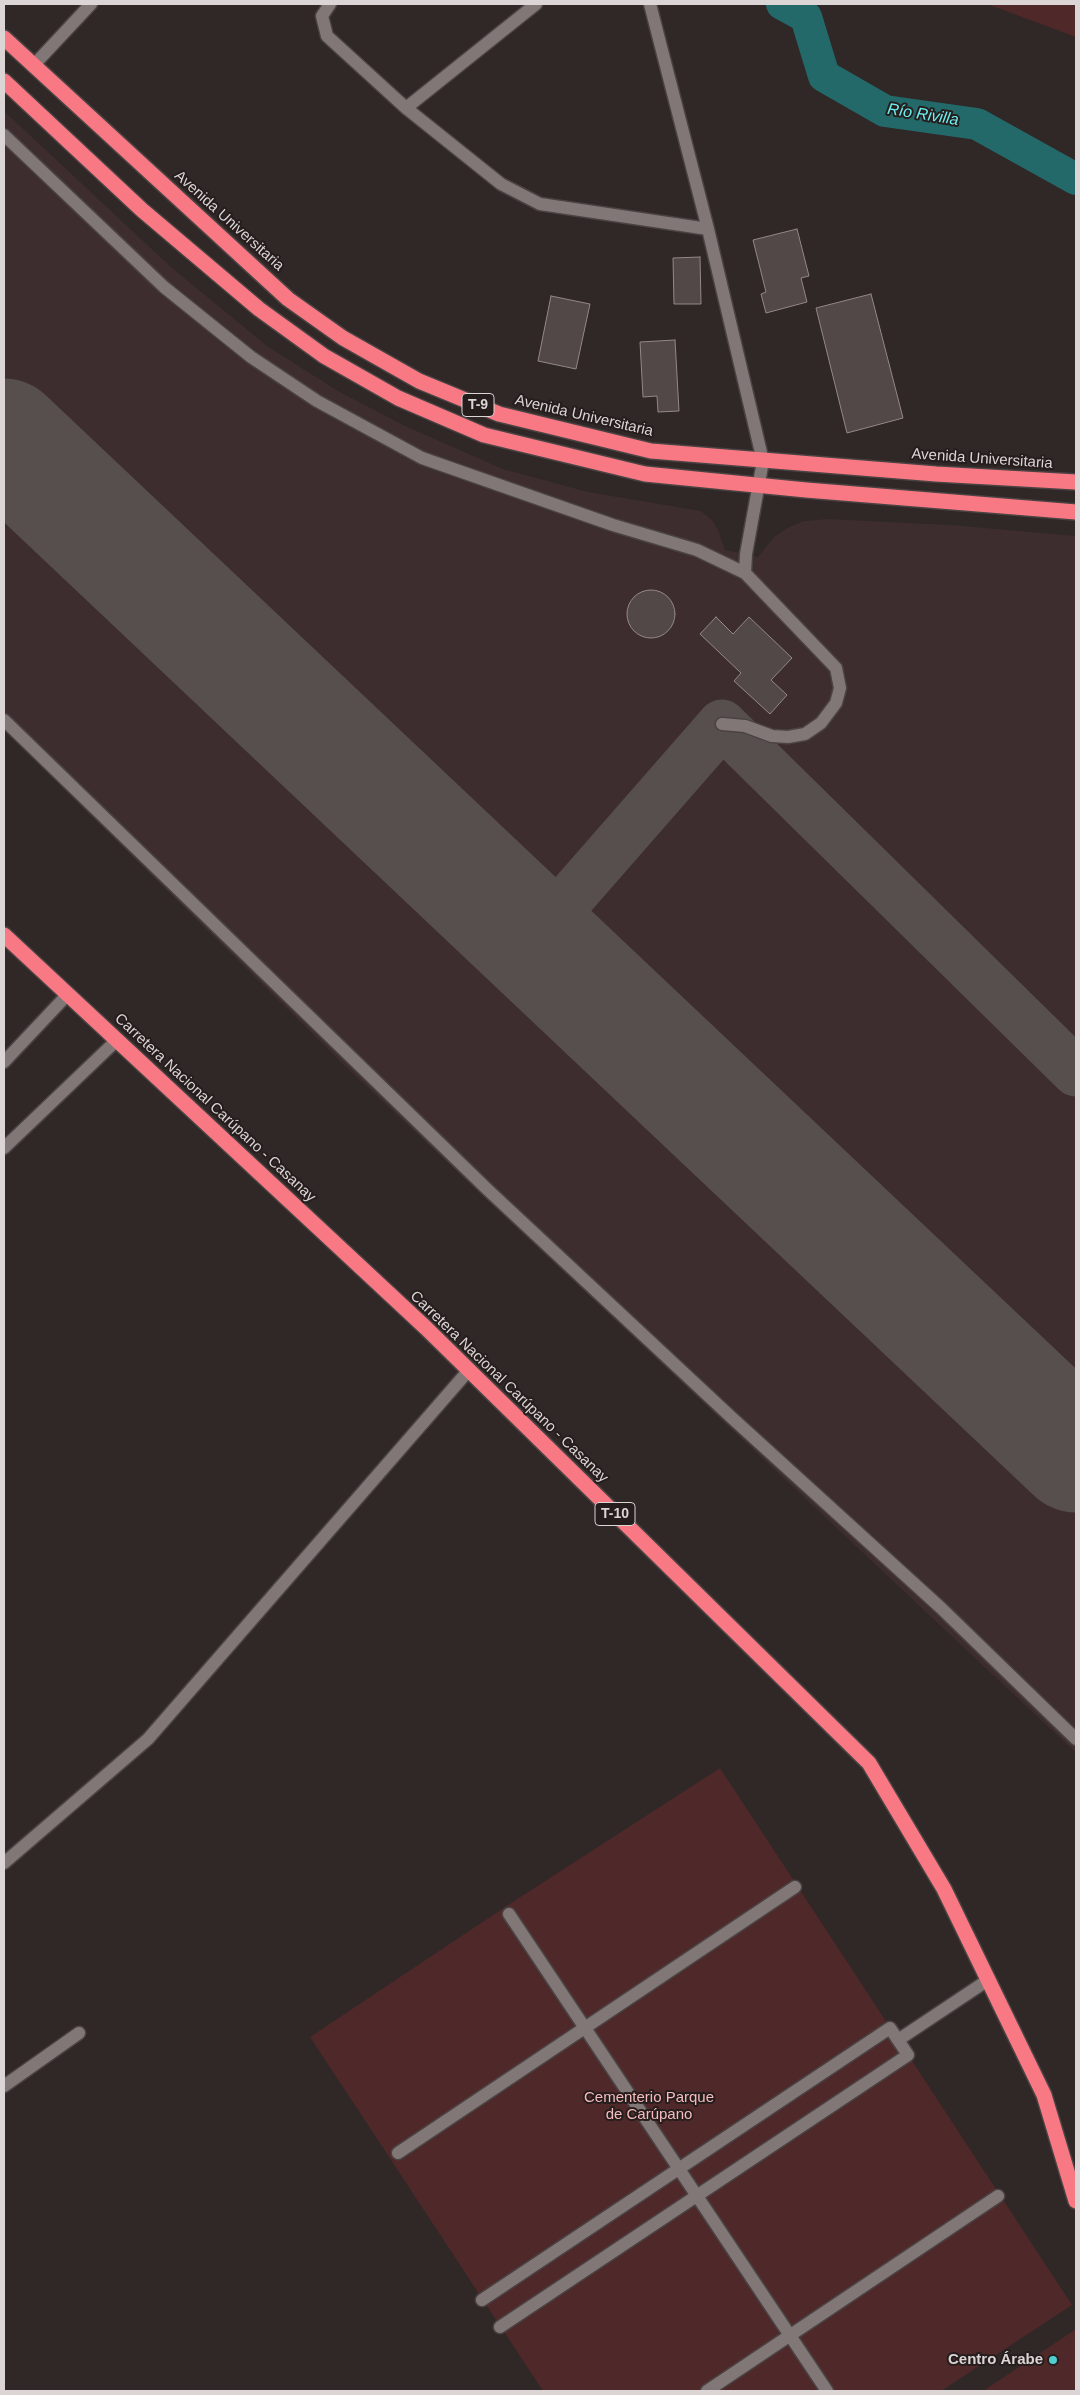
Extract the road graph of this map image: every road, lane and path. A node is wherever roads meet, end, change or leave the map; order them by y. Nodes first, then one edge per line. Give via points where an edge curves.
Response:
1 (91, 4) edge
2 (330, 4) edge
3 (536, 4) edge
4 (650, 4) edge
5 (4, 38) edge
6 (33, 66) junction
7 (4, 81) edge
8 (406, 108) junction
9 (4, 135) edge
10 (708, 229) junction
11 (763, 461) junction
12 (1076, 482) edge
13 (760, 486) junction
14 (1076, 512) edge
15 (745, 573) junction
16 (4, 720) edge
17 (722, 724) dead end
18 (4, 935) edge
19 (68, 994) junction
20 (117, 1040) junction
21 (4, 1062) edge
22 (4, 1148) edge
23 (468, 1370) junction
24 (1076, 1739) edge
25 (4, 1862) edge
26 (795, 1887) dead end
27 (509, 1914) dead end
28 (988, 1980) junction
29 (584, 2027) junction
30 (79, 2034) dead end
31 (898, 2040) junction
32 (4, 2086) edge
33 (398, 2153) dead end
34 (679, 2169) junction
35 (697, 2196) junction
36 (998, 2196) dead end
37 (1076, 2201) edge
38 (482, 2300) dead end
39 (500, 2327) dead end
40 (790, 2335) junction
41 (707, 2391) edge
42 (827, 2391) edge

1 - 6 street
2 - 8 street via 322,16 327,36
3 - 8 street
4 - 10 street
5 - 6 highway, Avenida Universitaria / T-9
6 - 11 highway, Avenida Universitaria / T-9 via 288,299 343,338 419,381 499,414 651,451
7 - 13 highway, T-9 via 142,210 259,310 324,356 398,398 484,435 566,456 645,474
8 - 10 street via 501,184 540,204
9 - 15 street via 164,288 252,357 317,401 422,458 613,525 698,550
10 - 11 street
11 - 12 highway, Avenida Universitaria / T-9
11 - 13 street
13 - 14 highway, T-9
13 - 15 street
15 - 17 street via 836,668 840,688 831,710 821,723 805,734 772,736 745,726
16 - 24 street via 488,1190 730,1417 941,1608
18 - 19 highway, Carretera Nacional Carúpano - Casanay / T-10
19 - 20 highway, Carretera Nacional Carúpano - Casanay / T-10
19 - 21 street
20 - 22 street
20 - 23 highway, Carretera Nacional Carúpano - Casanay / T-10
23 - 25 street via 148,1739
23 - 28 highway, Carretera Nacional Carúpano - Casanay / T-10 via 869,1764 944,1889
26 - 29 street
27 - 29 street
28 - 31 street
28 - 37 highway, Carretera Nacional Carúpano - Casanay / T-10 via 1044,2095
29 - 33 street
29 - 34 street
30 - 32 street
31 - 34 street via 890,2028
31 - 35 street via 908,2055
34 - 35 street
34 - 38 street
35 - 39 street
35 - 40 street
36 - 40 street
40 - 41 street
40 - 42 street

